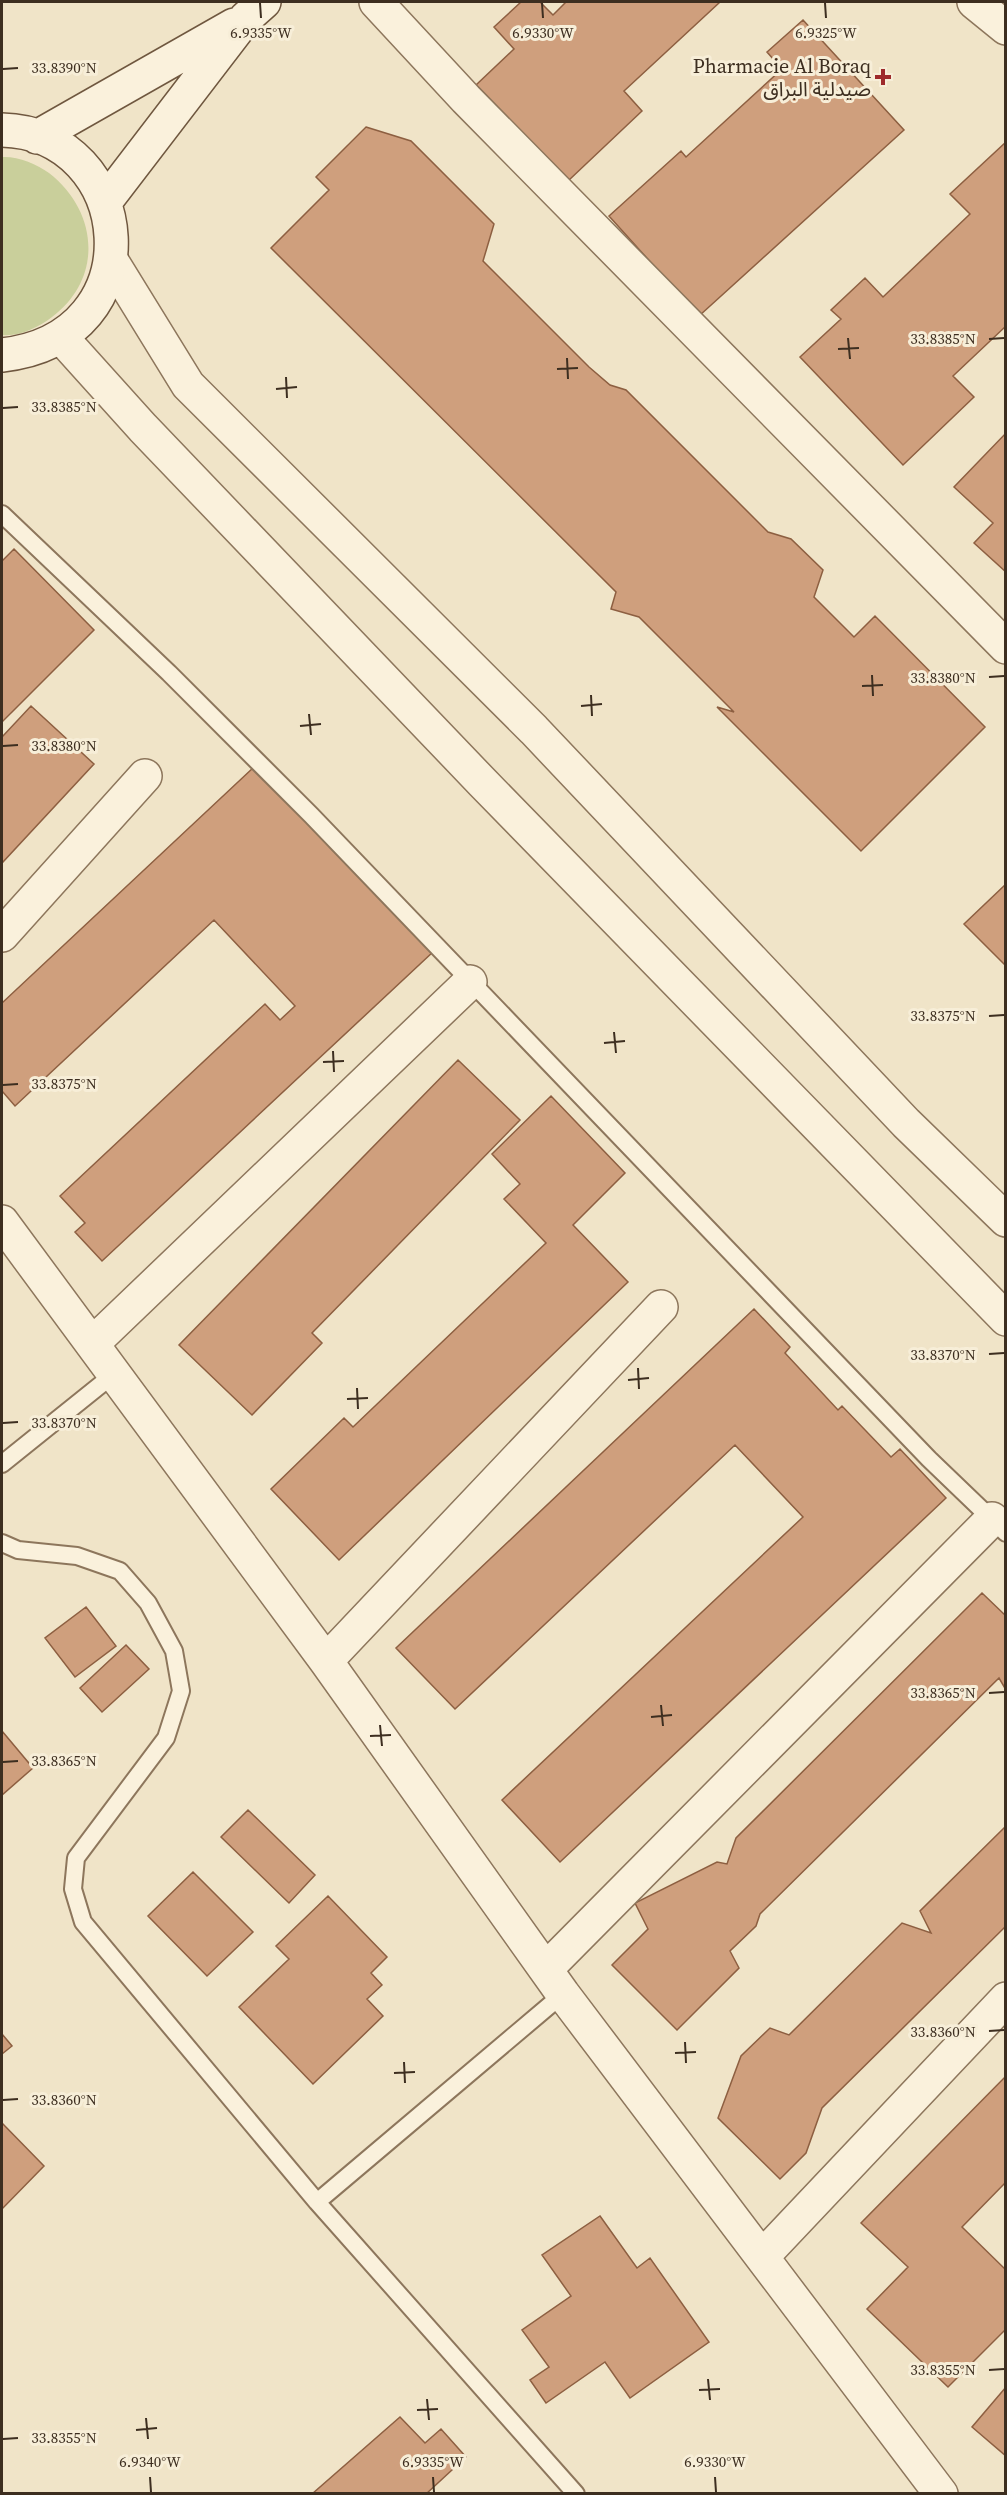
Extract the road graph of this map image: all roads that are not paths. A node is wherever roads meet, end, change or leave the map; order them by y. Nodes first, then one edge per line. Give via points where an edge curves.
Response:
1 (376, 2) edge
2 (974, 2) edge
3 (255, 10) edge
4 (1005, 28) edge
5 (2, 130) edge
6 (37, 136) junction
7 (105, 202) junction
8 (111, 260) junction
9 (61, 337) junction
10 (2, 355) edge
11 (2, 514) edge
12 (1005, 646) edge
13 (145, 776) dead end
14 (2, 935) edge
15 (470, 982) junction
16 (1005, 1220) edge
17 (2, 1222) edge
18 (661, 1307) dead end
19 (1005, 1319) edge
20 (92, 1344) junction
21 (114, 1374) junction
22 (2, 1464) edge
23 (999, 1526) edge
24 (2, 1543) edge
25 (326, 1661) junction
26 (555, 1981) junction
27 (1005, 1999) edge
28 (317, 2202) junction
29 (763, 2256) junction
30 (576, 2493) edge
31 (941, 2493) edge

1 - 12 street via 466,99
2 - 4 street
3 - 6 street
3 - 7 street
5 - 6 street
6 - 7 street via 66,152 89,174
7 - 8 street via 112,231
8 - 9 street via 102,291 84,317
8 - 16 street via 188,385 534,730 906,1123
9 - 10 street via 28,352
9 - 19 street via 483,783
11 - 15 lane via 169,673
13 - 14 street
15 - 20 street
15 - 23 lane via 929,1460
17 - 20 street
18 - 25 street
20 - 21 street
21 - 22 lane
21 - 25 street
23 - 26 street
24 - 28 lane via 18,1550 77,1556 120,1571 148,1604 174,1651 181,1691 166,1738 76,1858 73,1889 83,1922
25 - 26 street
26 - 28 lane
26 - 29 street
27 - 29 street
28 - 30 lane
29 - 31 street

